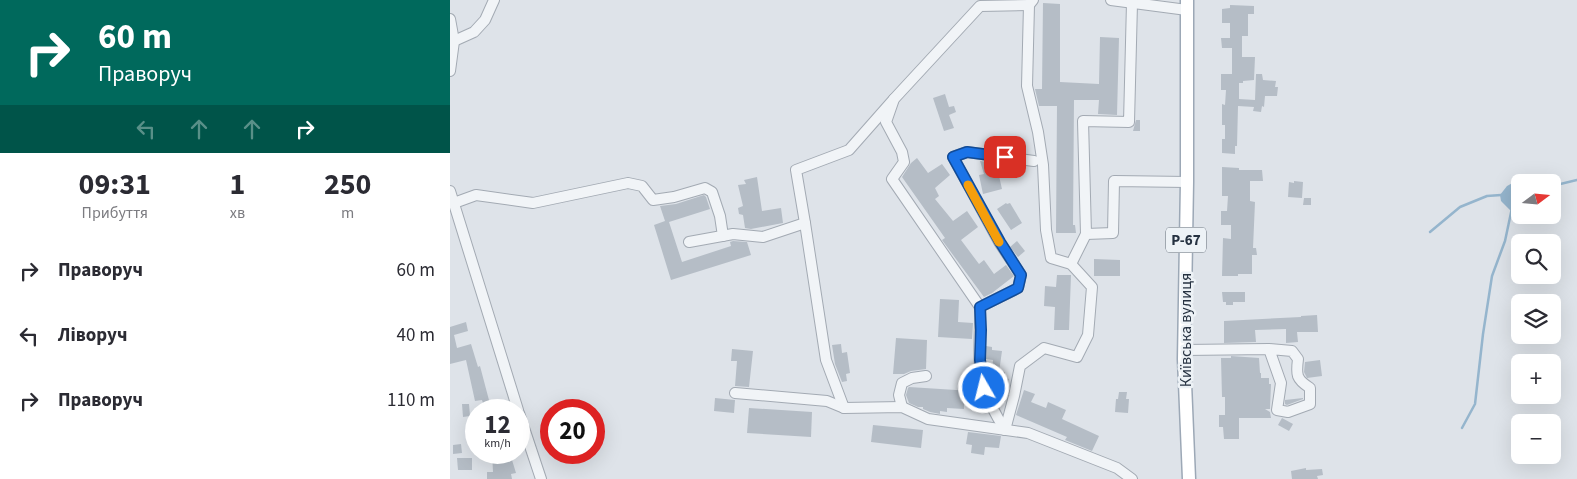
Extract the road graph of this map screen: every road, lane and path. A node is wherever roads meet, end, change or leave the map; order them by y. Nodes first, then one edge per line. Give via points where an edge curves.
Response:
1 (494, 0) edge
2 (1111, 0) edge
3 (1031, 3) edge
4 (1132, 3) junction
5 (1187, 5) edge
6 (450, 19) edge
7 (454, 41) junction
8 (450, 71) edge
9 (894, 99) junction
10 (1034, 161) dead end
11 (1187, 182) junction
12 (450, 191) edge
13 (454, 203) junction
14 (806, 223) junction
15 (1086, 234) junction
16 (723, 236) junction
17 (689, 242) dead end
18 (1072, 264) junction
19 (980, 307) junction
20 (1269, 349) junction
21 (1184, 350) junction
22 (926, 376) dead end
23 (734, 393) dead end
24 (514, 399) edge
25 (902, 407) junction
26 (844, 408) junction
27 (1005, 430) junction
28 (530, 446) edge
29 (541, 479) edge
30 (1132, 479) edge
31 (1189, 479) edge

1 - 7 street via 485,20 474,32
2 - 4 street
3 - 9 street via 980,6
3 - 18 street via 1027,86 1043,165 1046,230 1052,258
4 - 5 street
4 - 15 street via 1128,122 1084,121
5 - 11 main road, Київська вулиця / Р-67
6 - 7 street
7 - 8 street
9 - 14 street via 849,150 796,170
9 - 19 street via 886,122 904,162 892,180
10 - 19 street via 967,152 953,157 1021,275 1018,288
11 - 15 street via 1114,181 1114,233
11 - 21 main road, Київська вулиця / Р-67
12 - 13 street
13 - 16 street via 476,195 534,203 628,183 642,186 653,200 705,188 712,192
13 - 24 street
14 - 16 street via 764,238
14 - 26 street via 826,360
15 - 18 street
16 - 17 street
18 - 27 street via 1092,287 1088,335 1076,357 1044,348 1020,366
19 - 27 street via 980,360 984,388
20 - 20 street via 1292,351 1298,359 1296,374 1310,388 1310,404 1288,412 1277,410 1281,383
20 - 21 street
21 - 31 main road, Київська вулиця / Р-67
22 - 25 street via 902,383 899,395
23 - 26 street via 827,401
25 - 26 street
25 - 27 street via 928,420
27 - 30 street via 1028,433 1117,468
28 - 29 street

